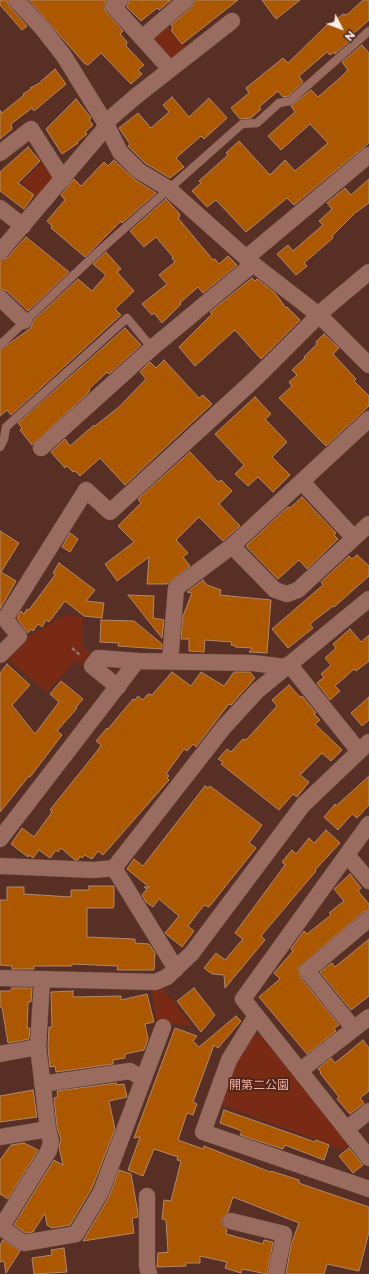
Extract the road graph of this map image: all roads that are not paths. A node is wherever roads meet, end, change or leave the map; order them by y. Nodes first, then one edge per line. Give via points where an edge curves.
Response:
1 (16, 0) edge
2 (120, 0) edge
3 (186, 0) edge
4 (232, 20) dead end
5 (369, 30) edge
6 (142, 38) junction
7 (170, 69) junction
8 (106, 124) junction
9 (0, 152) edge
10 (369, 155) edge
11 (63, 179) junction
12 (169, 189) junction
13 (0, 208) edge
14 (23, 226) junction
15 (0, 252) edge
16 (249, 261) junction
17 (369, 272) edge
18 (0, 298) edge
19 (320, 316) junction
20 (24, 321) junction
21 (0, 345) edge
22 (152, 348) junction
23 (369, 365) edge
24 (369, 419) edge
25 (0, 447) edge
26 (41, 448) dead end
27 (302, 482) junction
28 (369, 524) edge
29 (354, 538) junction
30 (232, 546) junction
31 (369, 599) edge
32 (0, 655) edge
33 (137, 660) junction
34 (170, 662) junction
35 (287, 666) junction
36 (118, 687) junction
37 (364, 746) edge
38 (369, 824) edge
39 (0, 839) edge
40 (347, 856) junction
41 (0, 866) edge
42 (114, 868) junction
43 (369, 881) edge
44 (369, 919) edge
45 (176, 969) junction
46 (0, 978) edge
47 (42, 980) junction
48 (256, 1016) junction
49 (369, 1017) edge
50 (163, 1027) dead end
51 (354, 1029) junction
52 (38, 1047) junction
53 (0, 1054) edge
54 (301, 1070) junction
55 (143, 1078) junction
56 (42, 1084) junction
57 (369, 1111) edge
58 (48, 1129) junction
59 (347, 1129) junction
60 (0, 1137) edge
61 (369, 1158) edge
62 (369, 1189) edge
63 (147, 1196) dead end
64 (230, 1221) dead end
65 (1, 1227) edge
66 (149, 1274) edge
67 (276, 1274) edge

1 - 8 street via 64,56
2 - 6 street via 112,6
3 - 6 street
4 - 7 street
5 - 12 lane via 290,100 279,103 257,123 242,124
6 - 7 street
7 - 8 street via 135,96
8 - 11 street
8 - 12 street via 120,152 139,171
9 - 11 street via 31,129
10 - 16 street
11 - 14 street
12 - 16 street
12 - 20 lane
13 - 14 street
14 - 15 street
16 - 19 street
16 - 22 street
17 - 19 street
18 - 20 street
19 - 23 street
19 - 32 street via 110,512 86,490 5,619 19,636
20 - 21 lane
22 - 25 lane via 126,318 6,427
22 - 26 street
24 - 27 street
27 - 29 street
27 - 30 street
28 - 29 street
29 - 30 street via 298,590 287,594 275,590
30 - 34 street via 176,588
31 - 35 street
33 - 34 street
33 - 36 street
33 - 36 street via 98,658 92,666
34 - 35 street
35 - 37 street
35 - 42 street via 257,691 224,727
36 - 39 street
37 - 45 street via 304,805 192,952
38 - 40 street
40 - 43 street
40 - 48 street via 243,999
41 - 42 street via 94,870
42 - 45 street
44 - 51 street via 307,971
45 - 47 street via 167,977 155,982
46 - 47 street
47 - 52 street
48 - 54 street
48 - 62 street via 229,1060 203,1132
49 - 51 street
50 - 55 street
51 - 54 street
52 - 53 street
52 - 56 street
54 - 59 street
55 - 56 street via 130,1071
55 - 65 street via 101,1192 76,1234 24,1242
56 - 58 street
57 - 59 street
58 - 60 street
58 - 65 street via 51,1142 49,1150
59 - 61 street
63 - 66 street
64 - 67 street via 284,1234

